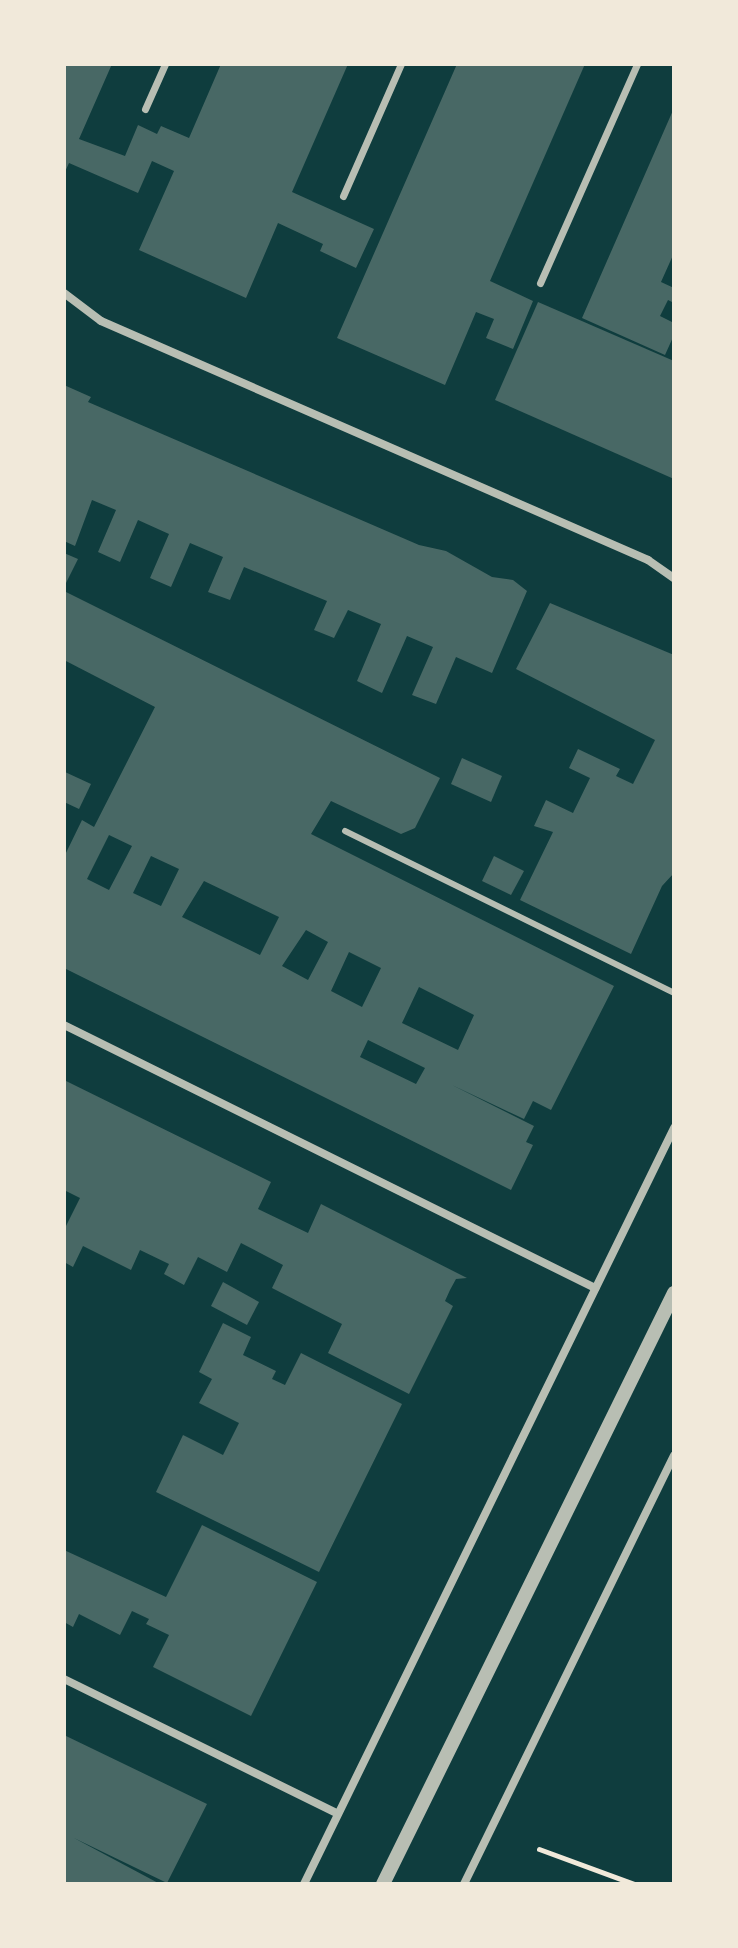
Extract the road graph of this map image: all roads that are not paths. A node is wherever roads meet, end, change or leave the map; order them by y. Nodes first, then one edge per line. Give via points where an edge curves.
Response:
1 (165, 64) edge
2 (401, 64) edge
3 (637, 64) edge
4 (145, 109) dead end
5 (343, 196) dead end
6 (540, 283) dead end
7 (64, 293) edge
8 (674, 578) edge
9 (345, 831) dead end
10 (674, 993) edge
11 (64, 1025) edge
12 (674, 1128) edge
13 (595, 1288) junction
14 (674, 1293) edge
15 (674, 1456) edge
16 (64, 1679) edge
17 (338, 1814) junction
18 (304, 1884) edge
19 (383, 1884) edge
20 (464, 1884) edge

1 - 4 street
2 - 5 street
3 - 6 street
7 - 8 street via 101,321 648,560
9 - 10 lane
11 - 13 street
12 - 13 street
13 - 17 street
14 - 19 street
15 - 20 street
16 - 17 street
17 - 18 street

